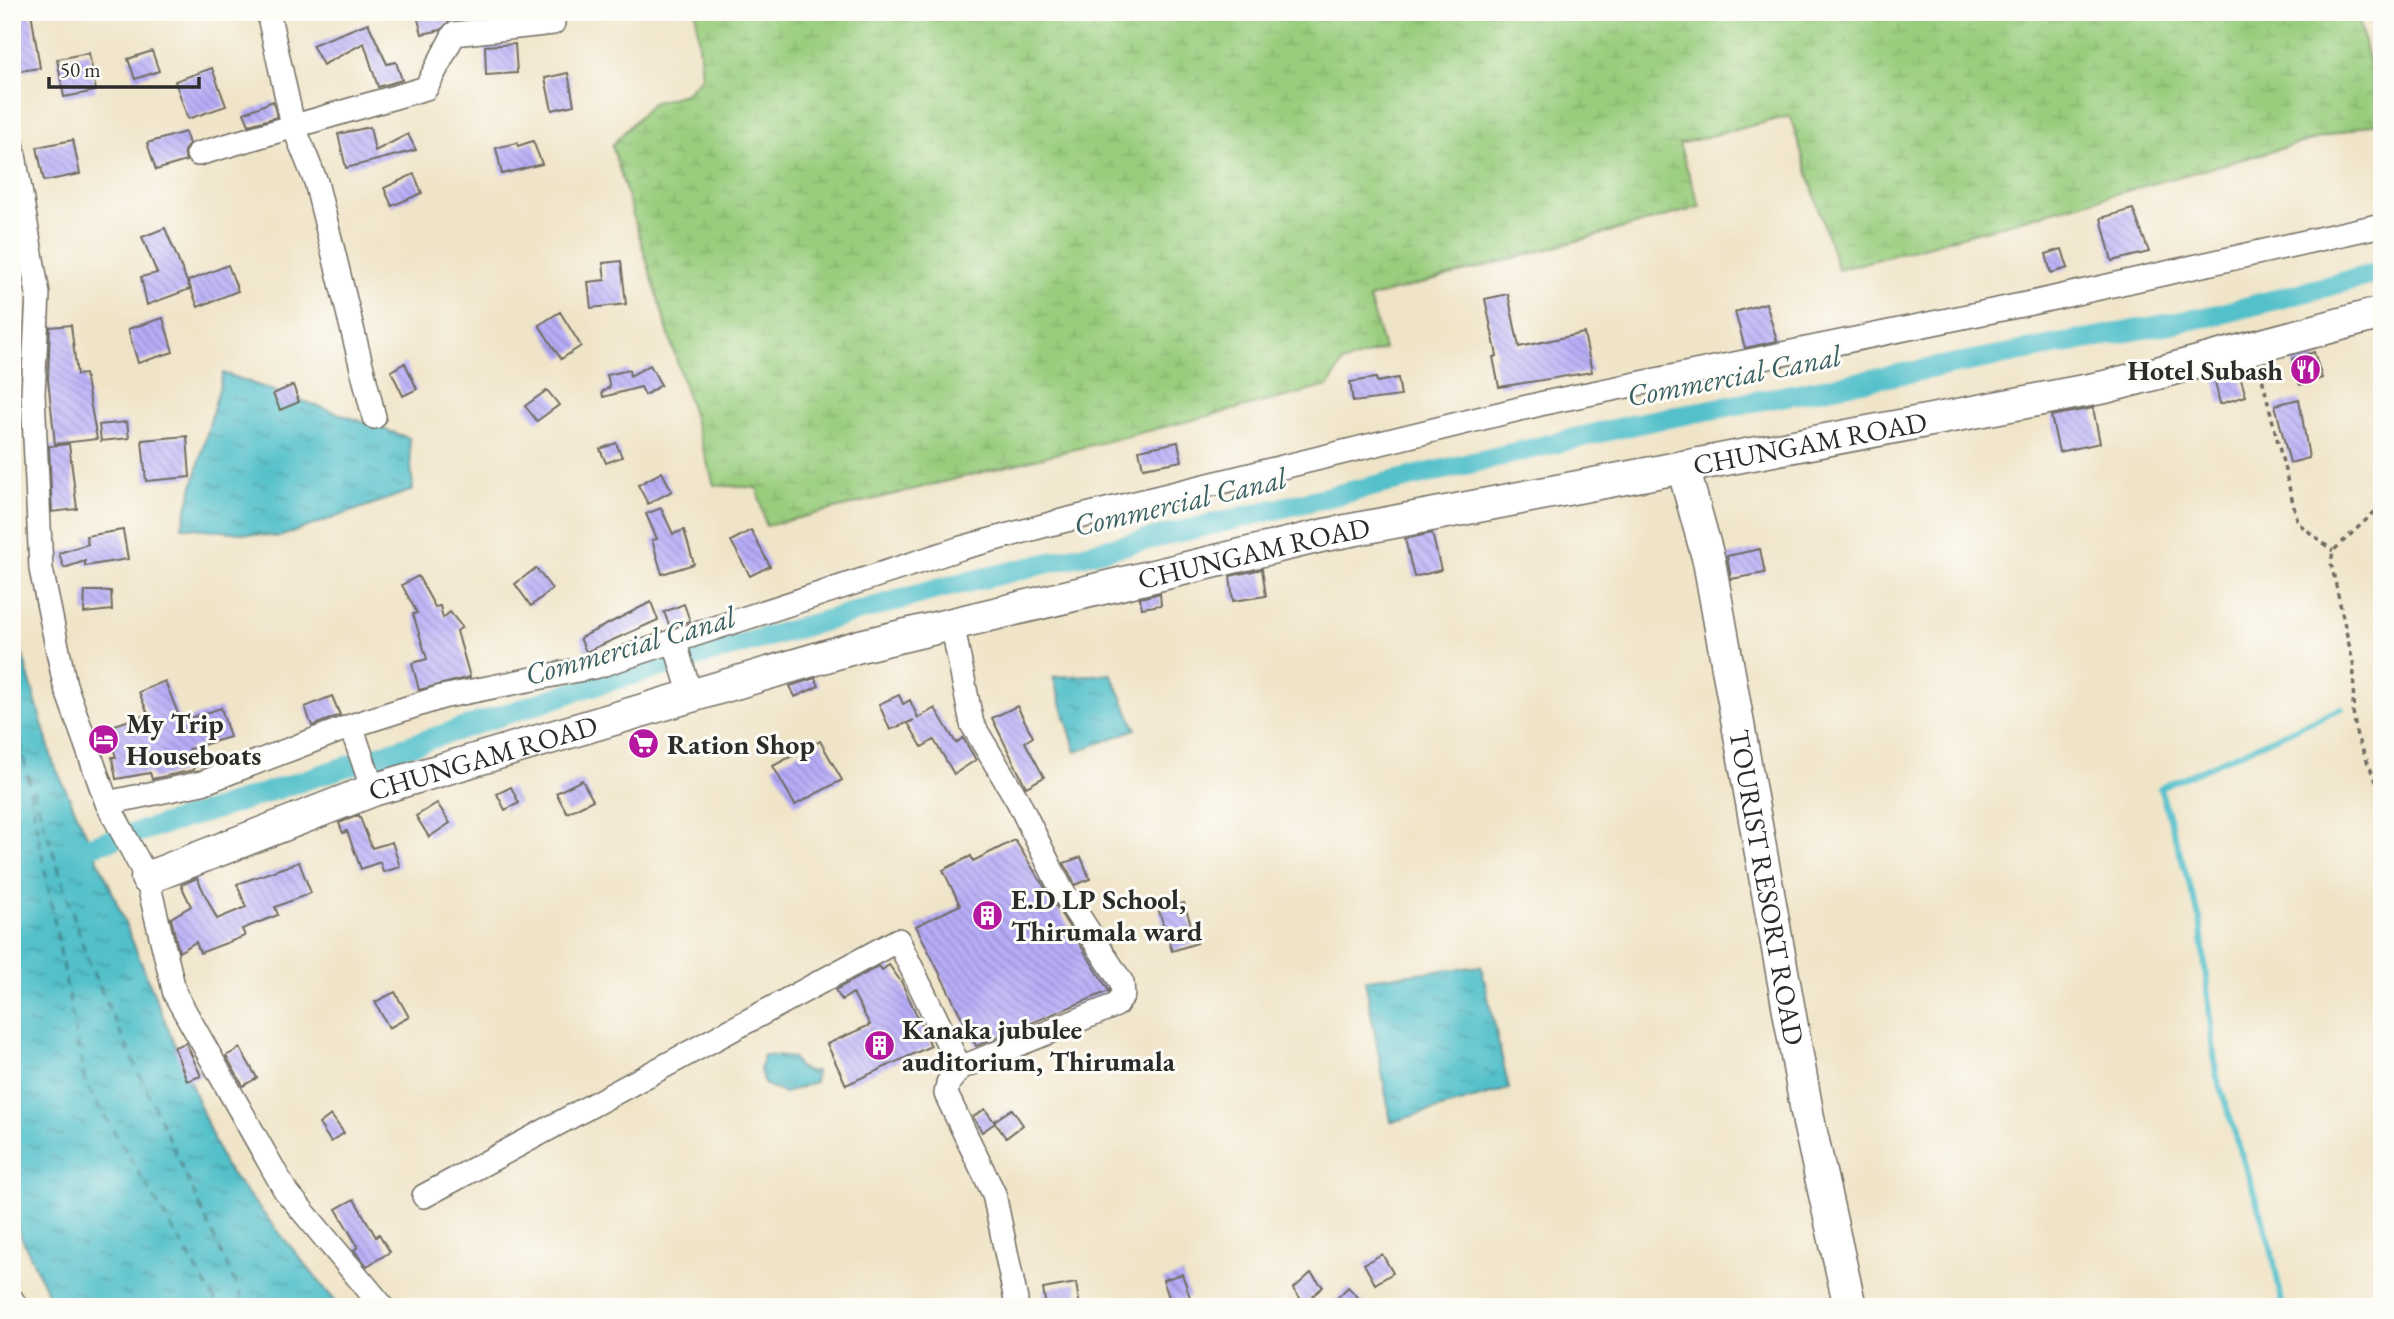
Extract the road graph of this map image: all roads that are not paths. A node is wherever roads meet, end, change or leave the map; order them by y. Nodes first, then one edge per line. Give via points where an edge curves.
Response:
1 (268, 12) edge
2 (553, 23) dead end
3 (293, 125) junction
4 (12, 144) edge
5 (198, 154) dead end
6 (2382, 225) edge
7 (2382, 313) edge
8 (374, 417) dead end
9 (1682, 467) junction
10 (952, 623) junction
11 (674, 640) junction
12 (691, 696) junction
13 (351, 726) junction
14 (373, 790) junction
15 (108, 806) junction
16 (143, 870) junction
17 (960, 1068) junction
18 (424, 1196) dead end
19 (12, 1300) edge
20 (16, 1307) edge
21 (383, 1307) edge
22 (1014, 1307) edge
23 (1850, 1307) edge

1 - 3 street
2 - 3 street via 454,34 426,88
3 - 5 street
3 - 8 street via 316,182
4 - 15 street via 38,294 33,393 41,569 65,685
6 - 11 street via 1531,406 974,544
7 - 9 main road, CHUNGAM ROAD via 2105,387
9 - 10 main road, CHUNGAM ROAD via 1325,535
9 - 23 main road, TOURIST RESORT ROAD via 1709,561 1809,1123
10 - 12 main road, CHUNGAM ROAD
10 - 17 street via 972,724 1018,801 1061,889 1122,983 1124,995 1116,1005
11 - 12 street
11 - 13 street via 598,666 442,697
12 - 14 main road, CHUNGAM ROAD
13 - 14 street
13 - 15 street via 202,783
14 - 16 main road, CHUNGAM ROAD
15 - 16 street
16 - 21 street via 175,994 285,1190
17 - 18 street via 898,940
17 - 22 street via 946,1094 994,1194
19 - 20 street

